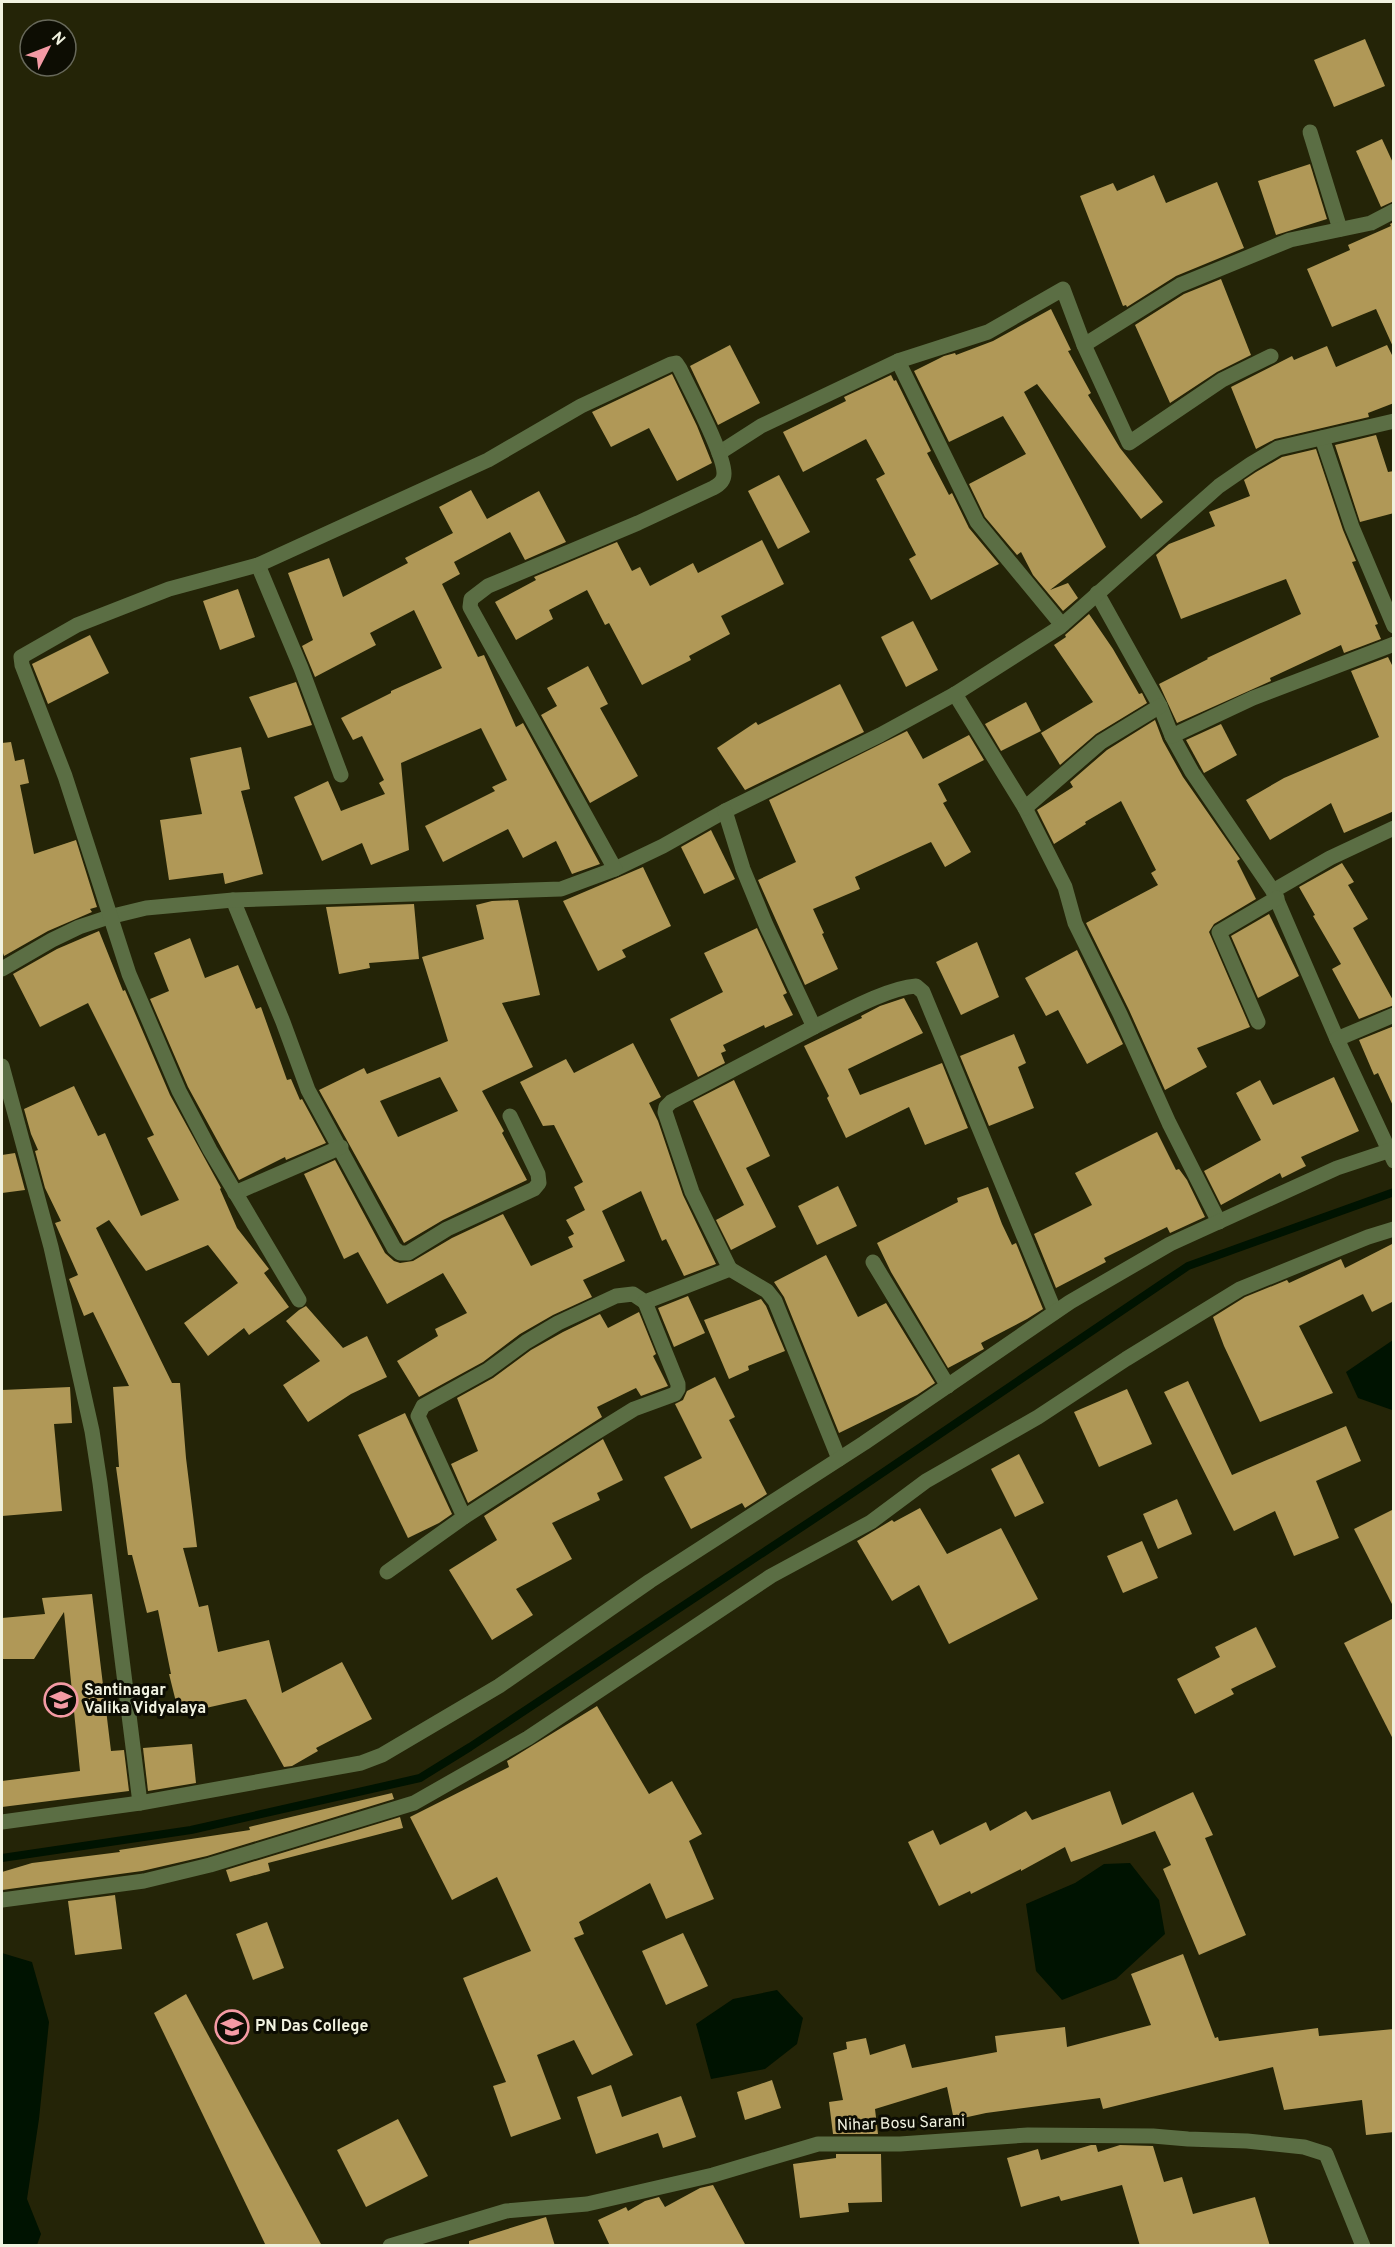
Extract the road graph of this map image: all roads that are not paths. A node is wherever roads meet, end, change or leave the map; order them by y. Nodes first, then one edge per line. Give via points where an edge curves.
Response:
1 (1310, 132) dead end
2 (1394, 211) edge
3 (1340, 229) junction
4 (1084, 345) junction
5 (1271, 356) dead end
6 (898, 361) junction
7 (1394, 422) edge
8 (1322, 438) junction
9 (719, 453) junction
10 (258, 565) junction
11 (1097, 593) junction
12 (1391, 616) edge
13 (1062, 624) junction
14 (1394, 644) edge
15 (955, 694) junction
16 (1160, 706) junction
17 (1172, 736) junction
18 (341, 775) dead end
19 (1025, 808) junction
20 (725, 811) junction
21 (1394, 828) edge
22 (615, 869) junction
23 (1275, 894) junction
24 (233, 900) junction
25 (109, 917) junction
26 (2, 969) edge
27 (1394, 1015) edge
28 (1258, 1022) dead end
29 (814, 1027) junction
30 (1337, 1039) junction
31 (2, 1066) edge
32 (510, 1116) dead end
33 (341, 1147) junction
34 (1392, 1153) edge
35 (236, 1193) junction
36 (1219, 1222) junction
37 (1394, 1229) edge
38 (873, 1262) dead end
39 (730, 1269) junction
40 (299, 1300) dead end
41 (645, 1302) junction
42 (1055, 1312) junction
43 (948, 1386) junction
44 (840, 1459) junction
45 (464, 1517) junction
46 (387, 1572) dead end
47 (140, 1803) junction
48 (2, 1822) edge
49 (2, 1900) edge
50 (390, 2246) edge
51 (1363, 2246) edge

1 - 3 street
2 - 3 street via 1371,223
3 - 4 street via 1290,240 1180,285
4 - 5 street via 1129,443 1222,380
4 - 6 street via 1063,289 988,332
6 - 9 street via 762,426
6 - 13 street via 977,522
7 - 8 street
8 - 11 street via 1278,448 1219,486
8 - 12 street via 1352,527
9 - 10 street via 680,369 676,363 671,364 581,406 488,460
9 - 22 street via 725,473 719,485 638,524 488,586 471,599 474,616
10 - 18 street
10 - 25 street via 169,589 77,626 21,657 65,776
11 - 13 street
11 - 16 street
13 - 15 street
14 - 17 street via 1253,698
15 - 19 street
15 - 20 street
16 - 17 street
16 - 19 street via 1101,742
17 - 23 street
19 - 36 street via 1065,887 1075,923 1169,1124
20 - 22 street
20 - 29 street via 766,925
21 - 23 street via 1330,858
22 - 24 street via 561,889
23 - 28 street via 1219,932
23 - 30 street
24 - 25 street via 146,908
24 - 33 street via 308,1090
25 - 26 street via 52,940
25 - 35 street via 179,1091
27 - 30 street
29 - 39 street via 666,1107 692,1192
29 - 42 street via 908,986 923,992
30 - 34 street
31 - 47 street via 51,1247 92,1431
32 - 33 street via 539,1183 408,1253 400,1254 394,1248
33 - 35 street
34 - 36 street via 1336,1168
35 - 40 street
36 - 42 street via 1170,1244
37 - 49 street via 1240,1289 1038,1417 926,1481 871,1522 771,1576 528,1738 414,1803 144,1881
38 - 43 street
39 - 41 street
39 - 44 street via 775,1300
41 - 45 street via 678,1384 675,1394 634,1409
41 - 45 street via 633,1294 616,1296 558,1323 488,1370 423,1406 418,1416
42 - 43 street
43 - 44 street
44 - 47 street via 650,1581 499,1686 382,1755 361,1763
45 - 46 street
47 - 48 street
50 - 51 street, Nihar Bosu Sarani via 506,2211 587,2204 713,2175 818,2144 900,2144 1028,2134 1247,2141 1304,2147 1326,2154

